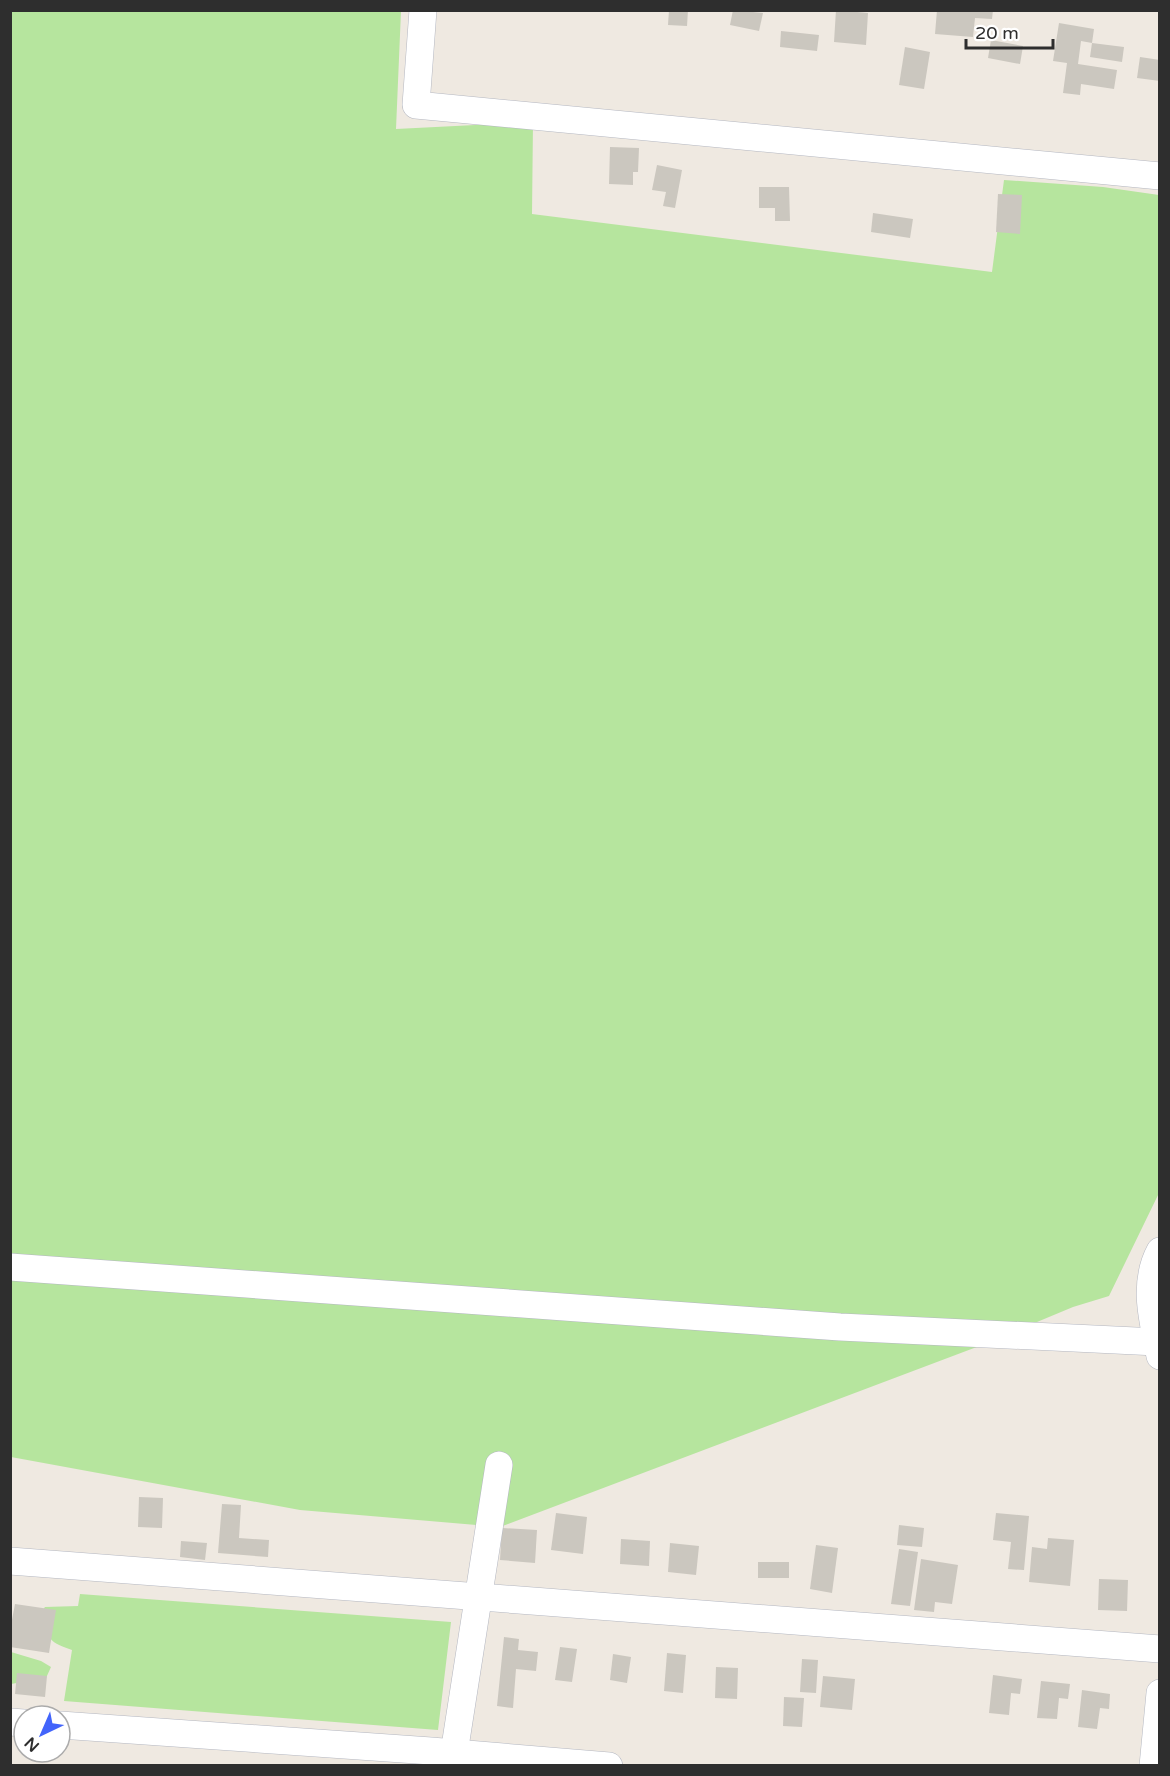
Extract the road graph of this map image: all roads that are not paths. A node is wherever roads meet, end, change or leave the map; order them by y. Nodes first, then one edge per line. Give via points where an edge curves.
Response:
1 (423, 10) edge
2 (1160, 176) edge
3 (1160, 1251) edge
4 (10, 1267) edge
5 (1158, 1349) edge
6 (499, 1465) dead end
7 (10, 1562) edge
8 (479, 1597) junction
9 (1160, 1649) edge
10 (1160, 1693) edge
11 (72, 1726) edge
12 (452, 1759) edge
13 (609, 1766) edge
14 (1153, 1766) edge

1 - 2 street via 416,105
3 - 5 street via 1151,1276 1150,1298
4 - 5 street
6 - 8 street
7 - 8 street
8 - 9 street
8 - 12 street
10 - 14 street
11 - 12 street
12 - 13 street

